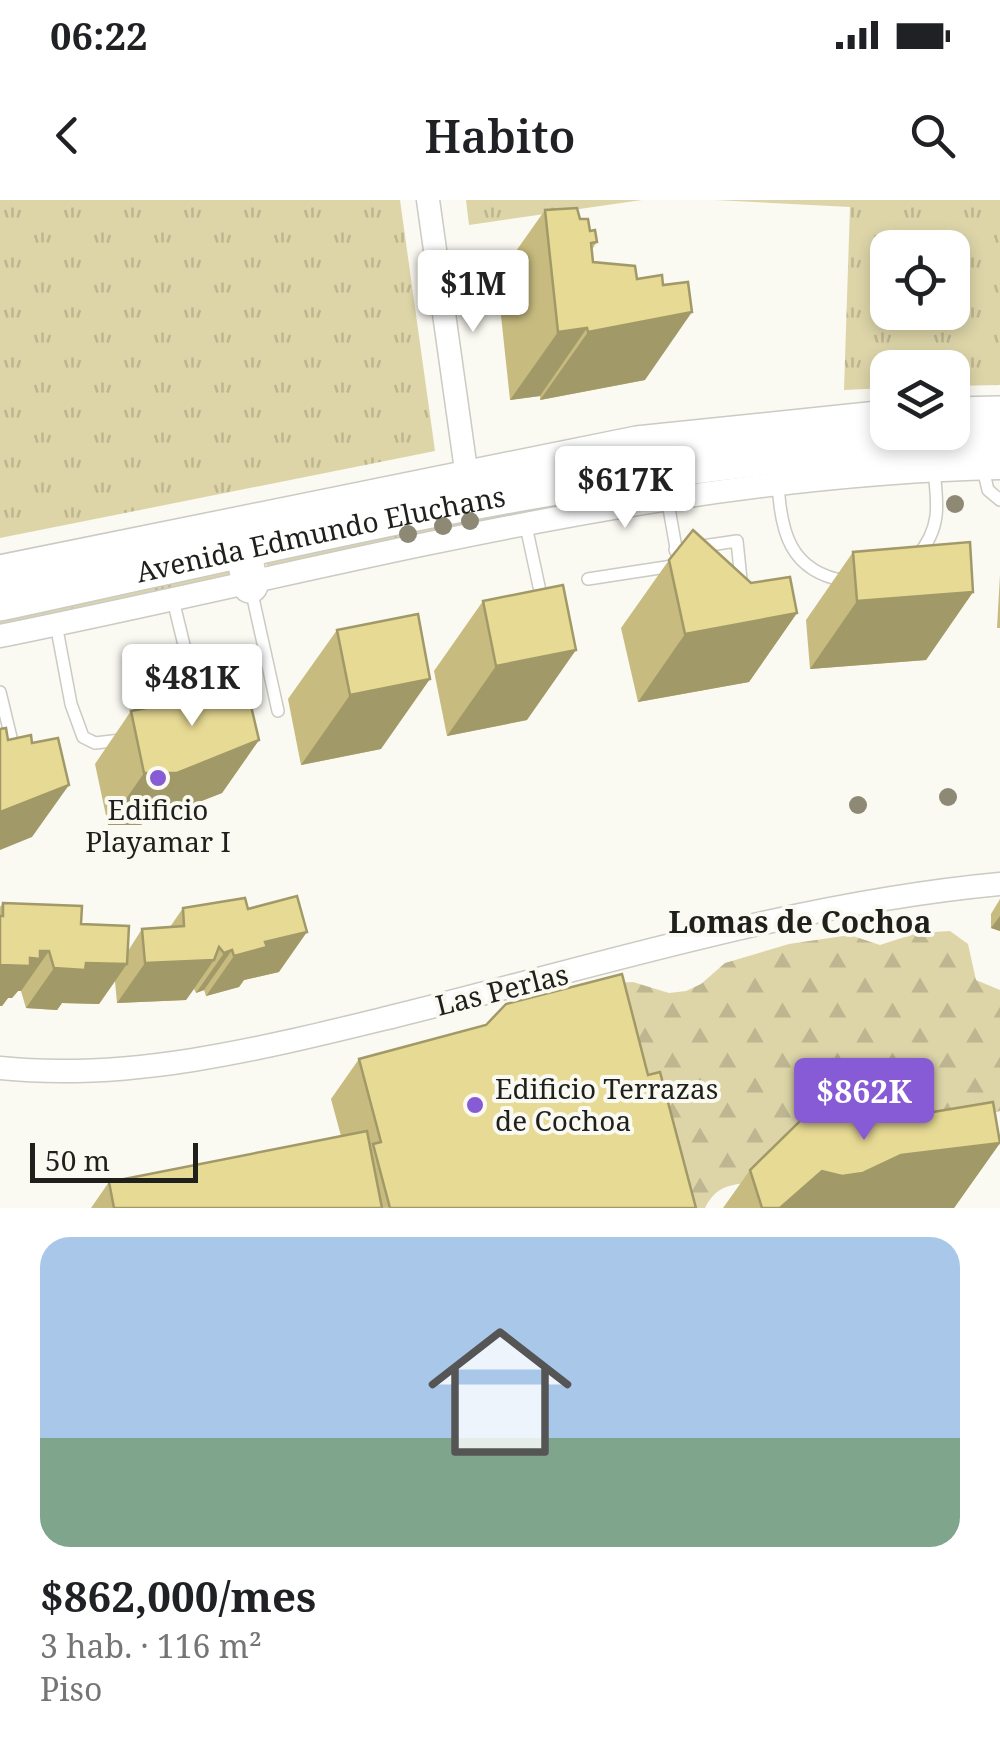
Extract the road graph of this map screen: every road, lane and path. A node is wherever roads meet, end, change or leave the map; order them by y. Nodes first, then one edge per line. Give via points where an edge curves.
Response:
1 (428, 200) edge
2 (870, 420) edge
3 (989, 435) edge
4 (934, 470) junction
5 (467, 477) junction
6 (778, 481) junction
7 (666, 497) junction
8 (1000, 500) edge
9 (526, 526) junction
10 (675, 550) junction
11 (248, 552) junction
12 (911, 563) edge
13 (686, 566) junction
14 (0, 573) edge
15 (588, 579) dead end
16 (683, 582) edge
17 (853, 582) edge
18 (743, 597) edge
19 (173, 600) junction
20 (0, 603) edge
21 (545, 615) edge
22 (56, 624) junction
23 (0, 636) edge
24 (0, 692) edge
25 (278, 711) dead end
26 (196, 714) edge
27 (129, 738) edge
28 (0, 769) edge
29 (1000, 884) edge
30 (0, 1068) edge

1 - 5 street
2 - 5 main road, Avenida Edmundo Eluchans via 706,434
3 - 4 street
3 - 8 lane via 988,490
3 - 11 main road, Avenida Edmundo Eluchans via 640,472
4 - 6 street
4 - 12 lane via 939,512 930,540
5 - 11 main road, Avenida Edmundo Eluchans
6 - 7 street
6 - 17 lane via 780,524 796,554 822,574
7 - 9 street
7 - 10 lane
9 - 11 street
9 - 21 lane
10 - 13 lane
10 - 18 lane via 738,541
11 - 14 main road, Avenida Edmundo Eluchans
11 - 19 street
11 - 20 main road, Avenida Edmundo Eluchans
11 - 25 lane
13 - 15 lane
13 - 16 lane
19 - 22 street
19 - 26 lane
22 - 23 street
22 - 27 lane via 83,737 95,744
24 - 28 lane via 14,750
29 - 30 street, Las Perlas via 839,907 232,1053 68,1070

